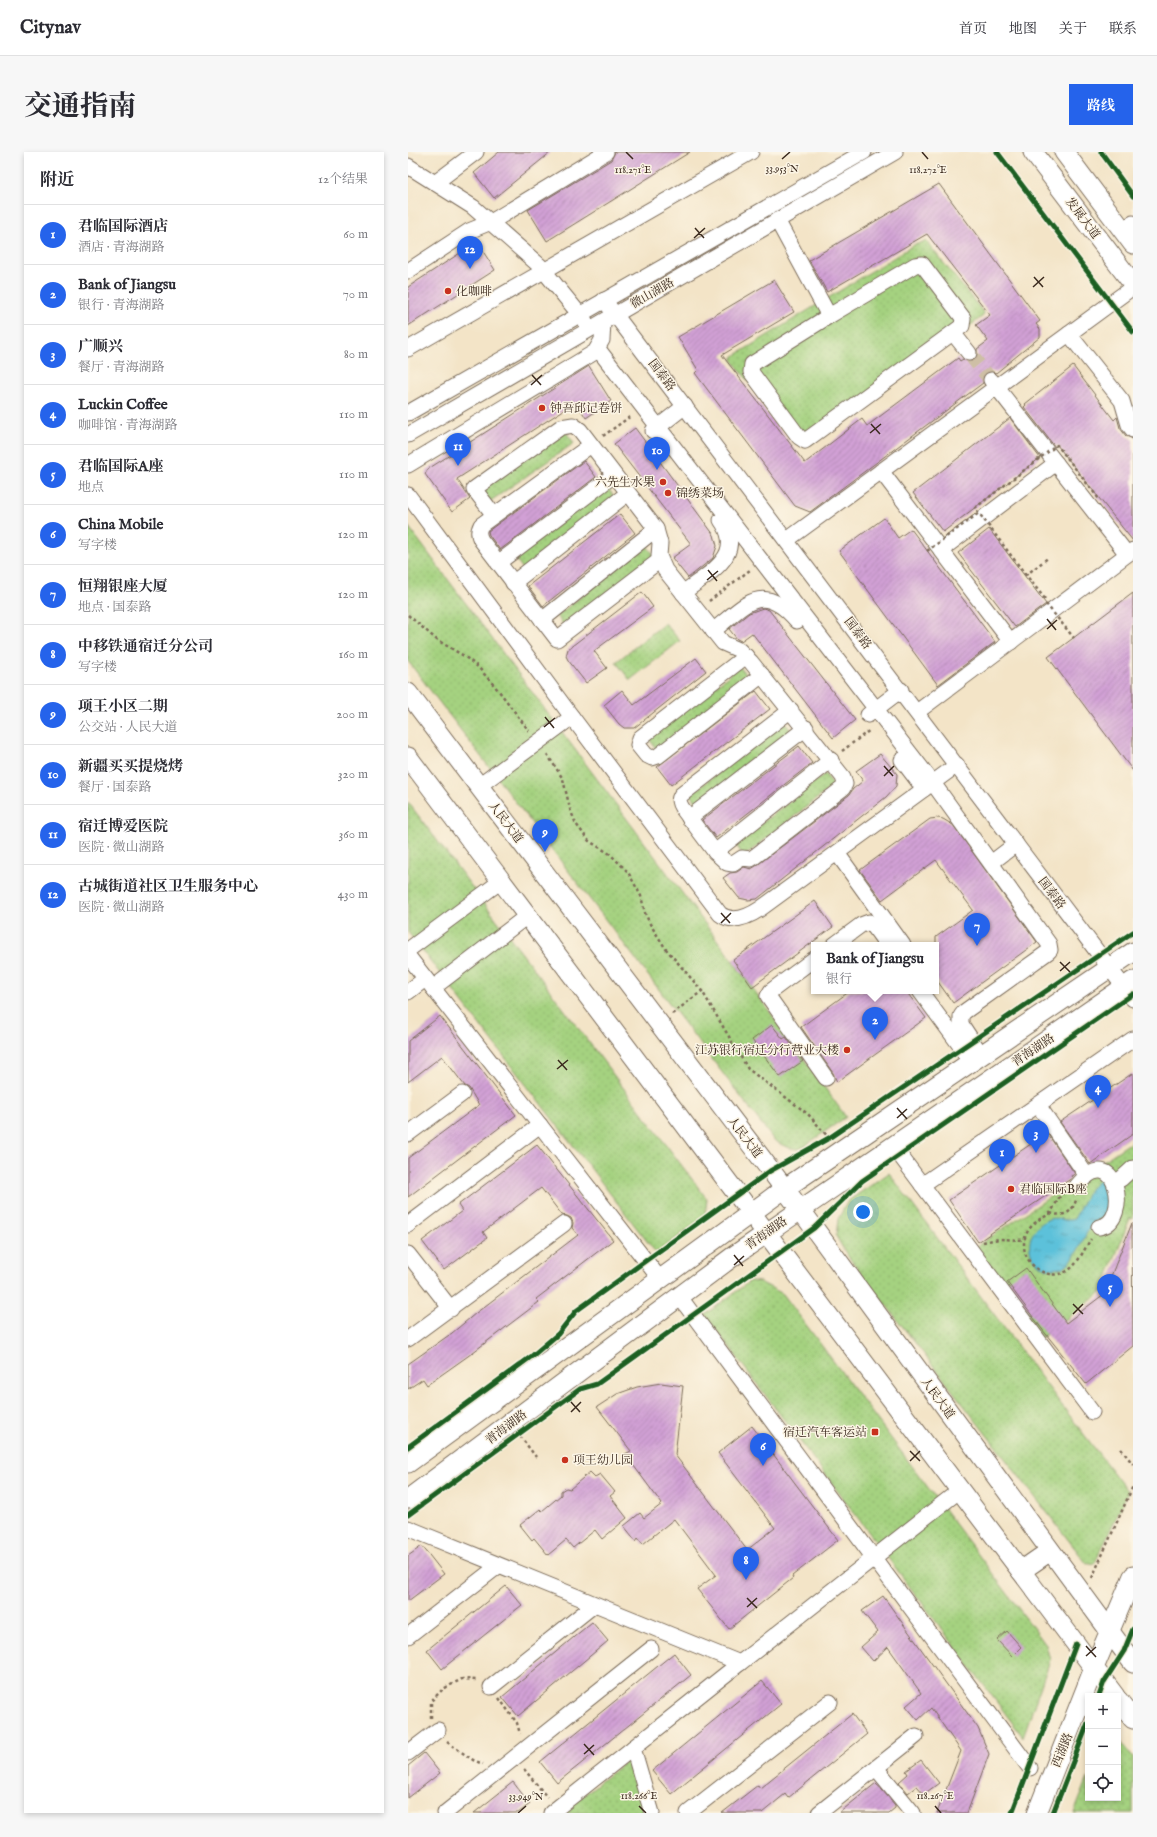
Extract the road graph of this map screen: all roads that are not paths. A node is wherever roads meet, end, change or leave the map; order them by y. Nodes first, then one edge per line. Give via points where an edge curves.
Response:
1 (476, 152) edge
2 (606, 152) edge
3 (751, 152) edge
4 (864, 152) edge
5 (895, 152) edge
6 (1033, 152) edge
7 (1064, 152) edge
8 (408, 166) edge
9 (435, 183) junction
10 (777, 220) junction
11 (491, 222) junction
12 (1129, 232) edge
13 (408, 271) edge
14 (544, 271) junction
15 (1133, 284) edge
16 (1133, 287) edge
17 (604, 300) junction
18 (581, 314) junction
19 (829, 316) junction
20 (603, 322) junction
21 (953, 333) junction
22 (1069, 334) junction
23 (408, 349) edge
24 (596, 351) junction
25 (969, 353) tunnel mouth
26 (993, 383) junction
27 (685, 406) junction
28 (408, 413) edge
29 (655, 429) junction
30 (1133, 430) edge
31 (408, 435) edge
32 (591, 444) junction
33 (1056, 463) junction
34 (408, 465) edge
35 (881, 471) junction
36 (614, 475) junction
37 (628, 493) junction
38 (408, 495) edge
39 (494, 516) junction
40 (656, 530) junction
41 (787, 540) junction
42 (934, 551) junction
43 (1130, 552) edge
44 (660, 560) junction
45 (498, 563) junction
46 (513, 583) junction
47 (683, 593) junction
48 (542, 620) junction
49 (713, 631) junction
50 (1011, 642) junction
51 (746, 656) junction
52 (762, 675) junction
53 (901, 690) junction
54 (408, 693) edge
55 (791, 710) junction
56 (917, 712) junction
57 (873, 716) junction
58 (572, 717) junction
59 (806, 728) junction
60 (408, 757) edge
61 (831, 760) junction
62 (957, 765) junction
63 (479, 786) junction
64 (928, 786) junction
65 (689, 818) junction
66 (1016, 844) junction
67 (715, 852) junction
68 (837, 853) junction
69 (991, 863) junction
70 (501, 880) junction
71 (528, 916) junction
72 (838, 942) edge
73 (885, 942) edge
74 (901, 942) edge
75 (408, 950) edge
76 (1133, 952) edge
77 (408, 956) edge
78 (811, 961) edge
79 (1109, 968) junction
80 (429, 983) junction
81 (1130, 989) edge
82 (408, 992) edge
83 (922, 994) edge
84 (1133, 1039) edge
85 (976, 1060) junction
86 (826, 1078) dead end
87 (462, 1094) dead end
88 (1038, 1105) junction
89 (540, 1125) junction
90 (408, 1134) edge
91 (893, 1146) junction
92 (1133, 1168) edge
93 (1121, 1179) junction
94 (922, 1185) junction
95 (784, 1189) junction
96 (800, 1210) junction
97 (751, 1212) junction
98 (564, 1224) dead end
99 (408, 1225) edge
100 (1099, 1228) road end
101 (767, 1232) junction
102 (408, 1254) edge
103 (660, 1279) junction
104 (679, 1296) junction
105 (451, 1309) junction
106 (408, 1339) edge
107 (1092, 1412) dead end
108 (408, 1463) edge
109 (960, 1490) junction
110 (408, 1499) edge
111 (408, 1528) edge
112 (1050, 1551) junction
113 (874, 1558) junction
114 (498, 1566) junction
115 (1021, 1571) junction
116 (1133, 1576) edge
117 (594, 1604) junction
118 (1109, 1632) junction
119 (408, 1636) edge
120 (651, 1649) dead end
121 (740, 1663) junction
122 (1133, 1663) edge
123 (1094, 1668) junction
124 (491, 1687) road end
125 (1113, 1693) edge
126 (830, 1702) dead end
127 (1121, 1704) edge
128 (1133, 1719) edge
129 (438, 1730) road end
130 (916, 1736) dead end
131 (633, 1748) junction
132 (408, 1753) edge
133 (876, 1768) junction
134 (1030, 1768) dead end
135 (554, 1811) edge
136 (445, 1813) edge
137 (652, 1813) edge
138 (688, 1813) edge
139 (819, 1813) edge
140 (913, 1813) edge
141 (1037, 1813) edge

1 - 9 street
2 - 11 street
3 - 14 street
4 - 17 street, 微山湖路
5 - 10 street, 微山湖路
6 - 15 main road, 发展大道
7 - 12 main road, 发展大道
8 - 9 street
9 - 11 street via 473,207
10 - 19 street
10 - 20 street, 微山湖路
11 - 13 street via 469,231
11 - 14 street
14 - 18 street
14 - 23 street
16 - 22 street
17 - 18 street, 微山湖路
17 - 20 street, 国泰路
18 - 20 street
18 - 28 street, 微山湖路
19 - 21 street via 915,265 922,264 963,318 962,326
19 - 21 street via 752,364 751,372 799,437 805,441
20 - 24 street via 602,340
20 - 27 street, 国泰路
20 - 31 street, 微山湖路
21 - 25 street
22 - 26 street
22 - 30 street via 1122,401
24 - 29 street
24 - 29 street via 638,411
24 - 34 street
26 - 33 street
26 - 35 street
27 - 29 street
27 - 41 street, 国泰路
29 - 47 street via 722,521 729,535 730,550 726,557
29 - 57 street via 761,561
32 - 36 street
32 - 39 street
32 - 39 street via 573,425 561,427 474,489
33 - 42 street
33 - 43 street
35 - 41 street
35 - 42 street
36 - 37 street
36 - 45 street
37 - 40 street
37 - 46 street
38 - 58 street
39 - 45 street via 481,525 478,534
40 - 44 street via 660,543
40 - 48 street
41 - 53 street, 国泰路
42 - 50 street
43 - 50 street
44 - 47 street
44 - 48 street via 560,638 555,638
45 - 46 street
46 - 48 street
47 - 49 street
49 - 51 street via 723,643
49 - 57 street via 754,599 774,602 790,613 843,682
50 - 56 street
51 - 52 street
51 - 52 street via 640,738 638,745 646,755 652,758 658,756
52 - 55 street
53 - 56 street, 国泰路
53 - 57 street
54 - 63 main road, 人民大道
55 - 59 street
55 - 65 street via 681,795 680,805
56 - 62 street, 国泰路
57 - 64 street
58 - 63 street
58 - 68 street via 725,918 748,916
59 - 61 street
59 - 65 street
60 - 70 main road
61 - 67 street
61 - 67 street via 843,776 843,788 753,858 742,858 733,864 727,864
62 - 64 street
62 - 66 street, 国泰路
63 - 95 main road, 人民大道
64 - 68 street
64 - 69 street
65 - 67 street
66 - 69 street
66 - 79 street, 国泰路
68 - 74 street
69 - 85 street via 1050,947 1048,952 961,1016 961,1024
70 - 71 main road
70 - 75 street
71 - 80 street
71 - 97 main road
72 - 73 street via 869,922
76 - 79 main road, 青海湖路
77 - 80 street
78 - 86 street via 771,991 768,996
79 - 81 street, 国泰路
79 - 85 main road, 青海湖路
80 - 82 street
80 - 89 street
81 - 91 main road, 青海湖路
83 - 85 street via 962,1048
84 - 88 street
85 - 95 main road, 青海湖路
87 - 90 street
88 - 93 street via 1082,1181 1100,1171
88 - 94 street
89 - 99 street
89 - 103 street
91 - 94 street
91 - 96 main road, 青海湖路
92 - 93 street
93 - 100 street via 1128,1190 1129,1208 1117,1223
94 - 107 street
95 - 96 main road, 人民大道
95 - 97 main road, 青海湖路
96 - 101 main road, 青海湖路
96 - 112 main road, 人民大道
97 - 101 main road
97 - 103 main road, 青海湖路
98 - 105 street
101 - 104 main road, 青海湖路
101 - 109 main road
102 - 105 street
103 - 108 main road, 青海湖路
104 - 110 main road, 青海湖路
104 - 113 street
105 - 106 street
109 - 113 street
109 - 115 main road
111 - 114 street
112 - 115 main road
112 - 118 main road, 人民大道
113 - 121 street
113 - 134 street
114 - 117 street
114 - 119 street
115 - 123 main road
116 - 118 main road, 西湖路
117 - 121 street
117 - 124 street
118 - 122 main road, 人民大道
118 - 123 main road, 西湖路
120 - 136 street
121 - 131 street
123 - 125 main road
123 - 141 main road, 西湖路
126 - 138 street
127 - 128 main road
129 - 132 street
130 - 133 street
131 - 135 street
131 - 137 street
133 - 139 street
133 - 140 street

